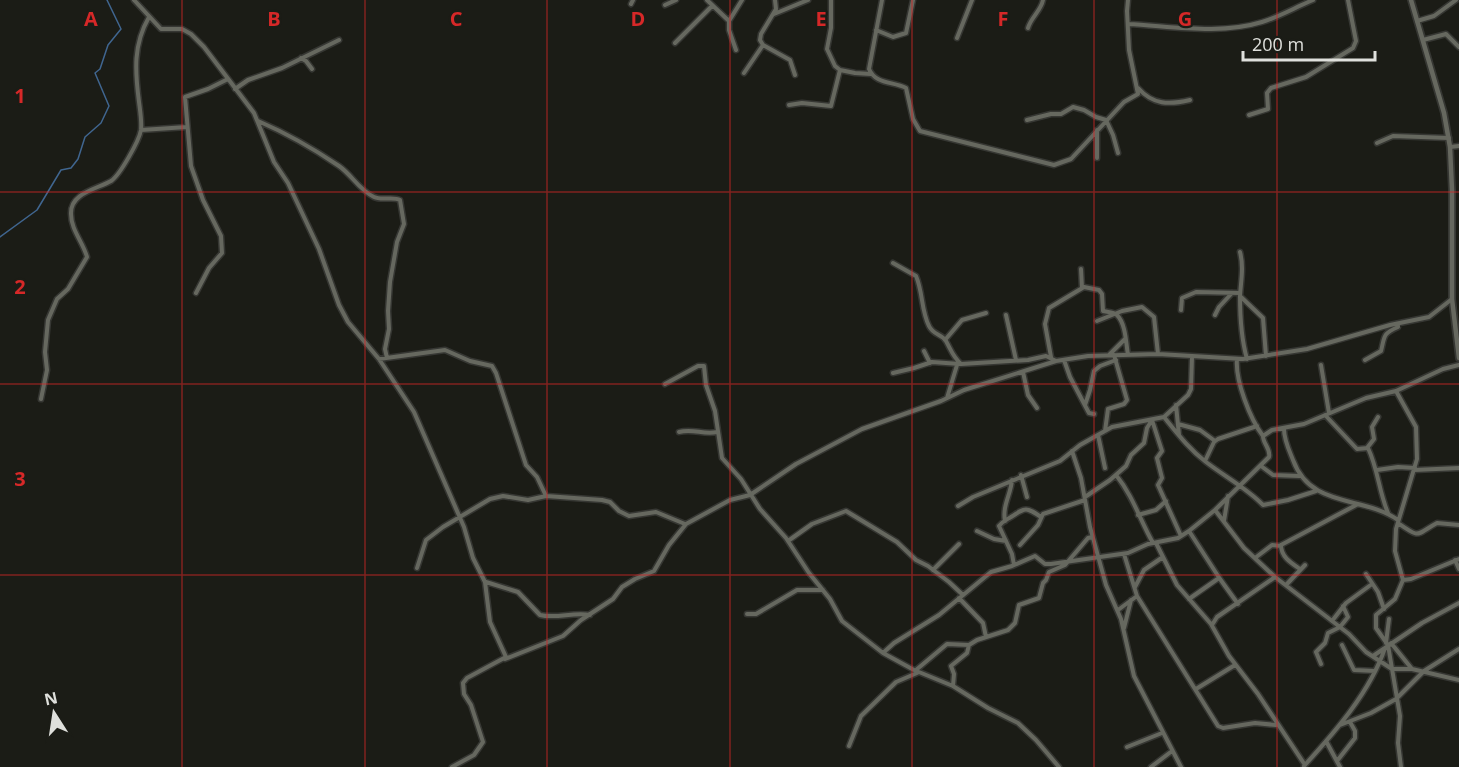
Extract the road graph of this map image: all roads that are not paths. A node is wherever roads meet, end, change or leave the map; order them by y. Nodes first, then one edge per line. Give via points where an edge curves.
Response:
1 (134, 0) edge
2 (676, 0) edge
3 (707, 0) edge
4 (742, 0) edge
5 (775, 0) edge
6 (808, 0) edge
7 (831, 0) edge
8 (882, 0) edge
9 (913, 0) edge
10 (972, 0) edge
11 (1043, 0) edge
12 (1128, 0) edge
13 (1312, 0) edge
14 (1348, 0) edge
15 (1411, 0) edge
16 (1456, 0) edge
17 (664, 5) dead end
18 (711, 6) junction
19 (773, 15) junction
20 (149, 17) junction
21 (729, 21) junction
22 (1417, 21) junction
23 (1128, 24) junction
24 (1028, 28) dead end
25 (876, 30) junction
26 (957, 38) dead end
27 (339, 40) dead end
28 (1423, 40) junction
29 (675, 43) dead end
30 (763, 45) junction
31 (1459, 47) edge
32 (736, 50) dead end
33 (300, 58) junction
34 (312, 69) dead end
35 (840, 70) junction
36 (744, 73) dead end
37 (871, 74) junction
38 (795, 75) dead end
39 (228, 79) junction
40 (1138, 88) junction
41 (235, 89) junction
42 (1190, 100) dead end
43 (789, 105) dead end
44 (1249, 115) dead end
45 (1027, 120) dead end
46 (1106, 120) junction
47 (258, 121) junction
48 (187, 127) junction
49 (141, 130) junction
50 (1097, 130) junction
51 (1449, 138) junction
52 (1377, 143) dead end
53 (1459, 146) edge
54 (1450, 147) junction
55 (1118, 153) dead end
56 (1097, 158) dead end
57 (1459, 172) edge
58 (1452, 173) junction
59 (1459, 243) edge
60 (1451, 246) junction
61 (1240, 252) dead end
62 (893, 263) dead end
63 (1081, 269) dead end
64 (1082, 288) junction
65 (196, 293) dead end
66 (1232, 293) junction
67 (1240, 295) junction
68 (1452, 299) junction
69 (1181, 310) dead end
70 (986, 313) dead end
71 (1115, 314) junction
72 (1006, 315) dead end
73 (1215, 315) dead end
74 (1096, 321) dead end
75 (1398, 324) junction
76 (1125, 339) junction
77 (945, 340) junction
78 (924, 351) dead end
79 (1158, 354) junction
80 (1128, 355) junction
81 (1266, 356) junction
82 (1051, 357) junction
83 (1113, 357) junction
84 (1192, 357) junction
85 (387, 358) junction
86 (1459, 358) edge
87 (379, 359) junction
88 (1237, 359) junction
89 (1247, 359) junction
90 (1016, 360) junction
91 (1064, 360) junction
92 (1365, 360) dead end
93 (1056, 361) junction
94 (930, 363) junction
95 (959, 364) junction
96 (1321, 365) dead end
97 (1459, 365) edge
98 (1023, 372) junction
99 (893, 373) dead end
100 (665, 384) dead end
101 (1396, 391) junction
102 (947, 398) junction
103 (41, 399) dead end
104 (1176, 405) junction
105 (1084, 406) junction
106 (1037, 408) dead end
107 (1094, 414) dead end
108 (1327, 414) junction
109 (1164, 417) junction
110 (1378, 417) dead end
111 (1152, 420) junction
112 (1178, 424) junction
113 (1257, 426) junction
114 (1284, 429) junction
115 (1105, 431) junction
116 (679, 432) dead end
117 (717, 432) junction
118 (1098, 435) junction
119 (1180, 436) junction
120 (1263, 436) junction
121 (1215, 441) junction
122 (1367, 448) junction
123 (1072, 451) junction
124 (1205, 461) junction
125 (1261, 466) junction
126 (1105, 468) dead end
127 (1459, 468) edge
128 (1414, 469) junction
129 (1377, 470) junction
130 (1022, 475) junction
131 (1116, 475) junction
132 (1300, 476) junction
133 (1012, 480) junction
134 (1238, 486) junction
135 (1316, 491) junction
136 (750, 495) junction
137 (546, 496) junction
138 (1228, 496) junction
139 (1027, 497) dead end
140 (1085, 499) junction
141 (1166, 501) junction
142 (1358, 504) junction
143 (958, 506) dead end
144 (1215, 510) junction
145 (1389, 514) junction
146 (1138, 515) junction
147 (1041, 517) junction
148 (460, 518) junction
149 (1005, 521) junction
150 (1398, 521) junction
151 (1224, 522) junction
152 (686, 524) junction
153 (1459, 525) edge
154 (976, 531) dead end
155 (1189, 531) junction
156 (1181, 536) junction
157 (1092, 537) junction
158 (1006, 541) junction
159 (788, 542) junction
160 (1155, 543) junction
161 (959, 544) dead end
162 (1020, 545) dead end
163 (1281, 546) junction
164 (1124, 554) junction
165 (1099, 557) junction
166 (1163, 557) junction
167 (1255, 558) junction
168 (1457, 559) edge
169 (1069, 561) junction
170 (1014, 565) junction
171 (1305, 565) dead end
172 (417, 568) dead end
173 (1300, 569) junction
174 (1459, 569) edge
175 (933, 570) junction
176 (1366, 574) dead end
177 (1275, 577) junction
178 (1219, 578) junction
179 (1403, 580) junction
180 (485, 582) junction
181 (1372, 584) junction
182 (1286, 585) junction
183 (1134, 588) junction
184 (824, 590) junction
185 (1137, 596) junction
186 (961, 597) junction
187 (1189, 599) junction
188 (1131, 600) junction
189 (1459, 603) edge
190 (1238, 604) junction
191 (1343, 606) junction
192 (1384, 609) junction
193 (1118, 610) junction
194 (747, 614) dead end
195 (590, 615) junction
196 (1389, 619) dead end
197 (1332, 621) junction
198 (1212, 626) junction
199 (1340, 627) junction
200 (1124, 629) junction
201 (986, 637) junction
202 (969, 645) junction
203 (1342, 645) dead end
204 (1387, 645) junction
205 (1459, 649) edge
206 (883, 653) junction
207 (1373, 656) junction
208 (506, 659) junction
209 (1380, 662) junction
210 (1321, 664) dead end
211 (1235, 665) junction
212 (1392, 669) junction
213 (1412, 669) junction
214 (917, 671) junction
215 (1376, 671) junction
216 (1424, 671) junction
217 (1459, 680) edge
218 (953, 686) junction
219 (1196, 689) junction
220 (1396, 699) junction
221 (1350, 722) junction
222 (1278, 725) junction
223 (1338, 726) junction
224 (1162, 733) junction
225 (1326, 741) junction
226 (849, 746) dead end
227 (1127, 747) dead end
228 (1172, 752) junction
229 (1337, 761) junction
230 (1304, 766) edge
231 (452, 767) edge
232 (1059, 767) edge
233 (1151, 767) edge
234 (1181, 767) edge
235 (1340, 767) edge
236 (1401, 767) edge

1 - 20 street
2 - 17 street
3 - 18 street
4 - 21 street
5 - 19 street
6 - 19 street
7 - 35 street via 827,49
8 - 25 street
9 - 25 street via 906,33 893,37
10 - 26 street
11 - 24 street
12 - 23 street
13 - 23 street via 1267,21 1242,26 1194,29
14 - 44 street via 1356,40 1353,48 1306,77 1271,88 1268,110
15 - 22 street
16 - 22 street via 1434,16
18 - 21 street
18 - 29 street
19 - 30 street via 761,34
20 - 39 street via 161,29 182,29 190,34
20 - 49 street via 135,60
21 - 32 street
22 - 28 street
23 - 40 street via 1129,50
25 - 37 street via 868,66
27 - 33 street
28 - 31 street via 1446,34
28 - 51 street
30 - 36 street
30 - 38 street via 787,57
33 - 34 street
33 - 41 street
35 - 37 street
35 - 43 street via 831,106
37 - 50 street via 906,88 913,118 922,131 1050,164 1071,159
39 - 41 street
39 - 48 street via 184,97
40 - 42 street via 1147,98 1159,102
40 - 46 street via 1137,95 1127,99
41 - 47 street
45 - 46 street via 1061,114 1073,107
46 - 50 street
46 - 55 street
47 - 85 street via 340,167 368,193 379,199 400,200 404,224 390,282
47 - 87 street via 274,162 319,249 339,306
48 - 49 street
48 - 65 street via 191,165 221,236 222,253
49 - 103 street via 112,179 78,197 71,210 72,224 87,257 68,289 57,299 48,320
50 - 56 street
51 - 52 street via 1393,136
51 - 54 street
53 - 54 street
54 - 58 street
57 - 58 street
58 - 60 street
59 - 60 street
60 - 68 street
61 - 67 street
62 - 77 street via 916,276 929,326
63 - 64 street
64 - 71 street via 1099,290 1103,311
64 - 82 street via 1048,308 1045,324
66 - 67 street
66 - 69 street via 1190,293 1182,298
66 - 73 street
67 - 81 street via 1263,318
67 - 89 street
68 - 75 street via 1429,317
68 - 86 street
70 - 77 street via 962,320
71 - 74 street
71 - 76 street
71 - 79 street via 1139,307 1153,314
72 - 90 street
75 - 81 street via 1323,346
75 - 92 street via 1384,336 1381,351
76 - 80 street
76 - 83 street
77 - 95 street
78 - 94 street
79 - 80 street
79 - 84 street
80 - 83 street
81 - 89 street
82 - 90 street
82 - 93 street
83 - 91 street
83 - 105 street via 1094,370
83 - 115 street via 1127,400 1108,409
84 - 88 street
84 - 104 street via 1191,388
85 - 87 street
85 - 137 street via 445,350 492,366 526,465
87 - 148 street via 414,412
88 - 89 street
88 - 113 street via 1237,372
90 - 95 street
91 - 93 street
91 - 105 street
93 - 98 street
94 - 95 street
94 - 99 street
95 - 102 street
96 - 108 street
97 - 101 street
98 - 102 street
98 - 106 street via 1028,395
100 - 117 street via 704,366
101 - 108 street
101 - 128 street via 1416,430
102 - 136 street via 848,436
104 - 109 street
104 - 112 street
105 - 107 street
108 - 114 street
108 - 122 street via 1357,449
109 - 111 street
109 - 119 street
110 - 122 street via 1372,427 1374,439
111 - 115 street
111 - 131 street via 1143,445
111 - 141 street via 1162,451 1157,458 1162,478 1158,485
112 - 119 street
112 - 121 street via 1200,430
113 - 120 street
113 - 121 street
114 - 120 street
114 - 132 street
115 - 118 street
116 - 117 street
117 - 136 street via 721,456
118 - 123 street
118 - 126 street
119 - 124 street
120 - 125 street via 1270,455
121 - 124 street
122 - 129 street
123 - 130 street
123 - 140 street
124 - 134 street
125 - 132 street via 1273,475
125 - 134 street
127 - 128 street
128 - 129 street
128 - 150 street
129 - 145 street
130 - 133 street
130 - 139 street
131 - 140 street
131 - 146 street via 1135,502
132 - 135 street
133 - 143 street
133 - 149 street via 1003,511
134 - 135 street via 1264,505
134 - 138 street
135 - 142 street
136 - 152 street
136 - 159 street
137 - 148 street via 528,500 498,497
137 - 152 street via 602,500 629,516 656,512
138 - 144 street
138 - 151 street
140 - 147 street
140 - 157 street
141 - 146 street via 1156,510
141 - 156 street
142 - 145 street
142 - 163 street
144 - 151 street
144 - 155 street
145 - 150 street
146 - 160 street
147 - 149 street via 1024,509
147 - 162 street
148 - 172 street via 426,540
148 - 180 street
149 - 158 street via 999,527
150 - 153 street via 1418,534 1437,523
150 - 179 street via 1395,550
151 - 167 street
152 - 195 street via 654,571 622,587 613,599
154 - 158 street
155 - 156 street
155 - 178 street
156 - 160 street
157 - 165 street
157 - 169 street
158 - 170 street
159 - 175 street via 812,524 846,511
159 - 184 street
160 - 164 street
160 - 166 street
161 - 175 street
163 - 167 street via 1272,545
163 - 173 street via 1287,561
164 - 165 street
164 - 183 street
165 - 169 street
165 - 193 street
166 - 183 street via 1144,570
166 - 187 street via 1173,580
167 - 177 street
168 - 174 street
168 - 179 street
169 - 170 street via 1045,564 1035,556
169 - 201 street via 1049,572 1038,600 1019,604 1010,628
170 - 186 street via 991,572
171 - 173 street
173 - 182 street
175 - 186 street
176 - 181 street
177 - 182 street
177 - 190 street
178 - 187 street
178 - 190 street
179 - 192 street via 1395,599
180 - 195 street via 518,592 540,615
180 - 208 street via 490,622
181 - 191 street
181 - 192 street
182 - 197 street
183 - 185 street
184 - 194 street via 797,590 756,614
184 - 206 street via 842,621
185 - 188 street
185 - 219 street
186 - 201 street via 983,623
186 - 206 street
187 - 198 street
188 - 193 street
188 - 200 street
189 - 204 street
190 - 198 street
191 - 197 street
191 - 199 street via 1348,615
192 - 204 street via 1376,615 1375,624
193 - 200 street
195 - 208 street via 560,638
196 - 204 street
197 - 199 street
198 - 211 street
199 - 207 street
199 - 210 street via 1328,633 1316,652
200 - 224 street via 1134,676
201 - 202 street
202 - 214 street via 945,646
202 - 218 street via 967,653 951,666
203 - 215 street via 1354,670
204 - 207 street
204 - 209 street
204 - 212 street
204 - 213 street
205 - 216 street
206 - 214 street
207 - 209 street
208 - 231 street via 463,683 483,742 474,755
209 - 212 street
209 - 215 street
211 - 219 street
211 - 222 street
212 - 213 street
212 - 220 street
213 - 216 street
214 - 218 street
214 - 226 street via 896,682 861,716
215 - 223 street
216 - 217 street
216 - 220 street
218 - 232 street via 1018,723
219 - 222 street via 1221,728 1262,722
220 - 221 street
220 - 236 street
221 - 223 street
221 - 229 street via 1355,738
222 - 230 street
223 - 225 street
224 - 227 street
224 - 228 street
225 - 229 street
225 - 230 street
228 - 233 street
228 - 234 street
229 - 235 street

